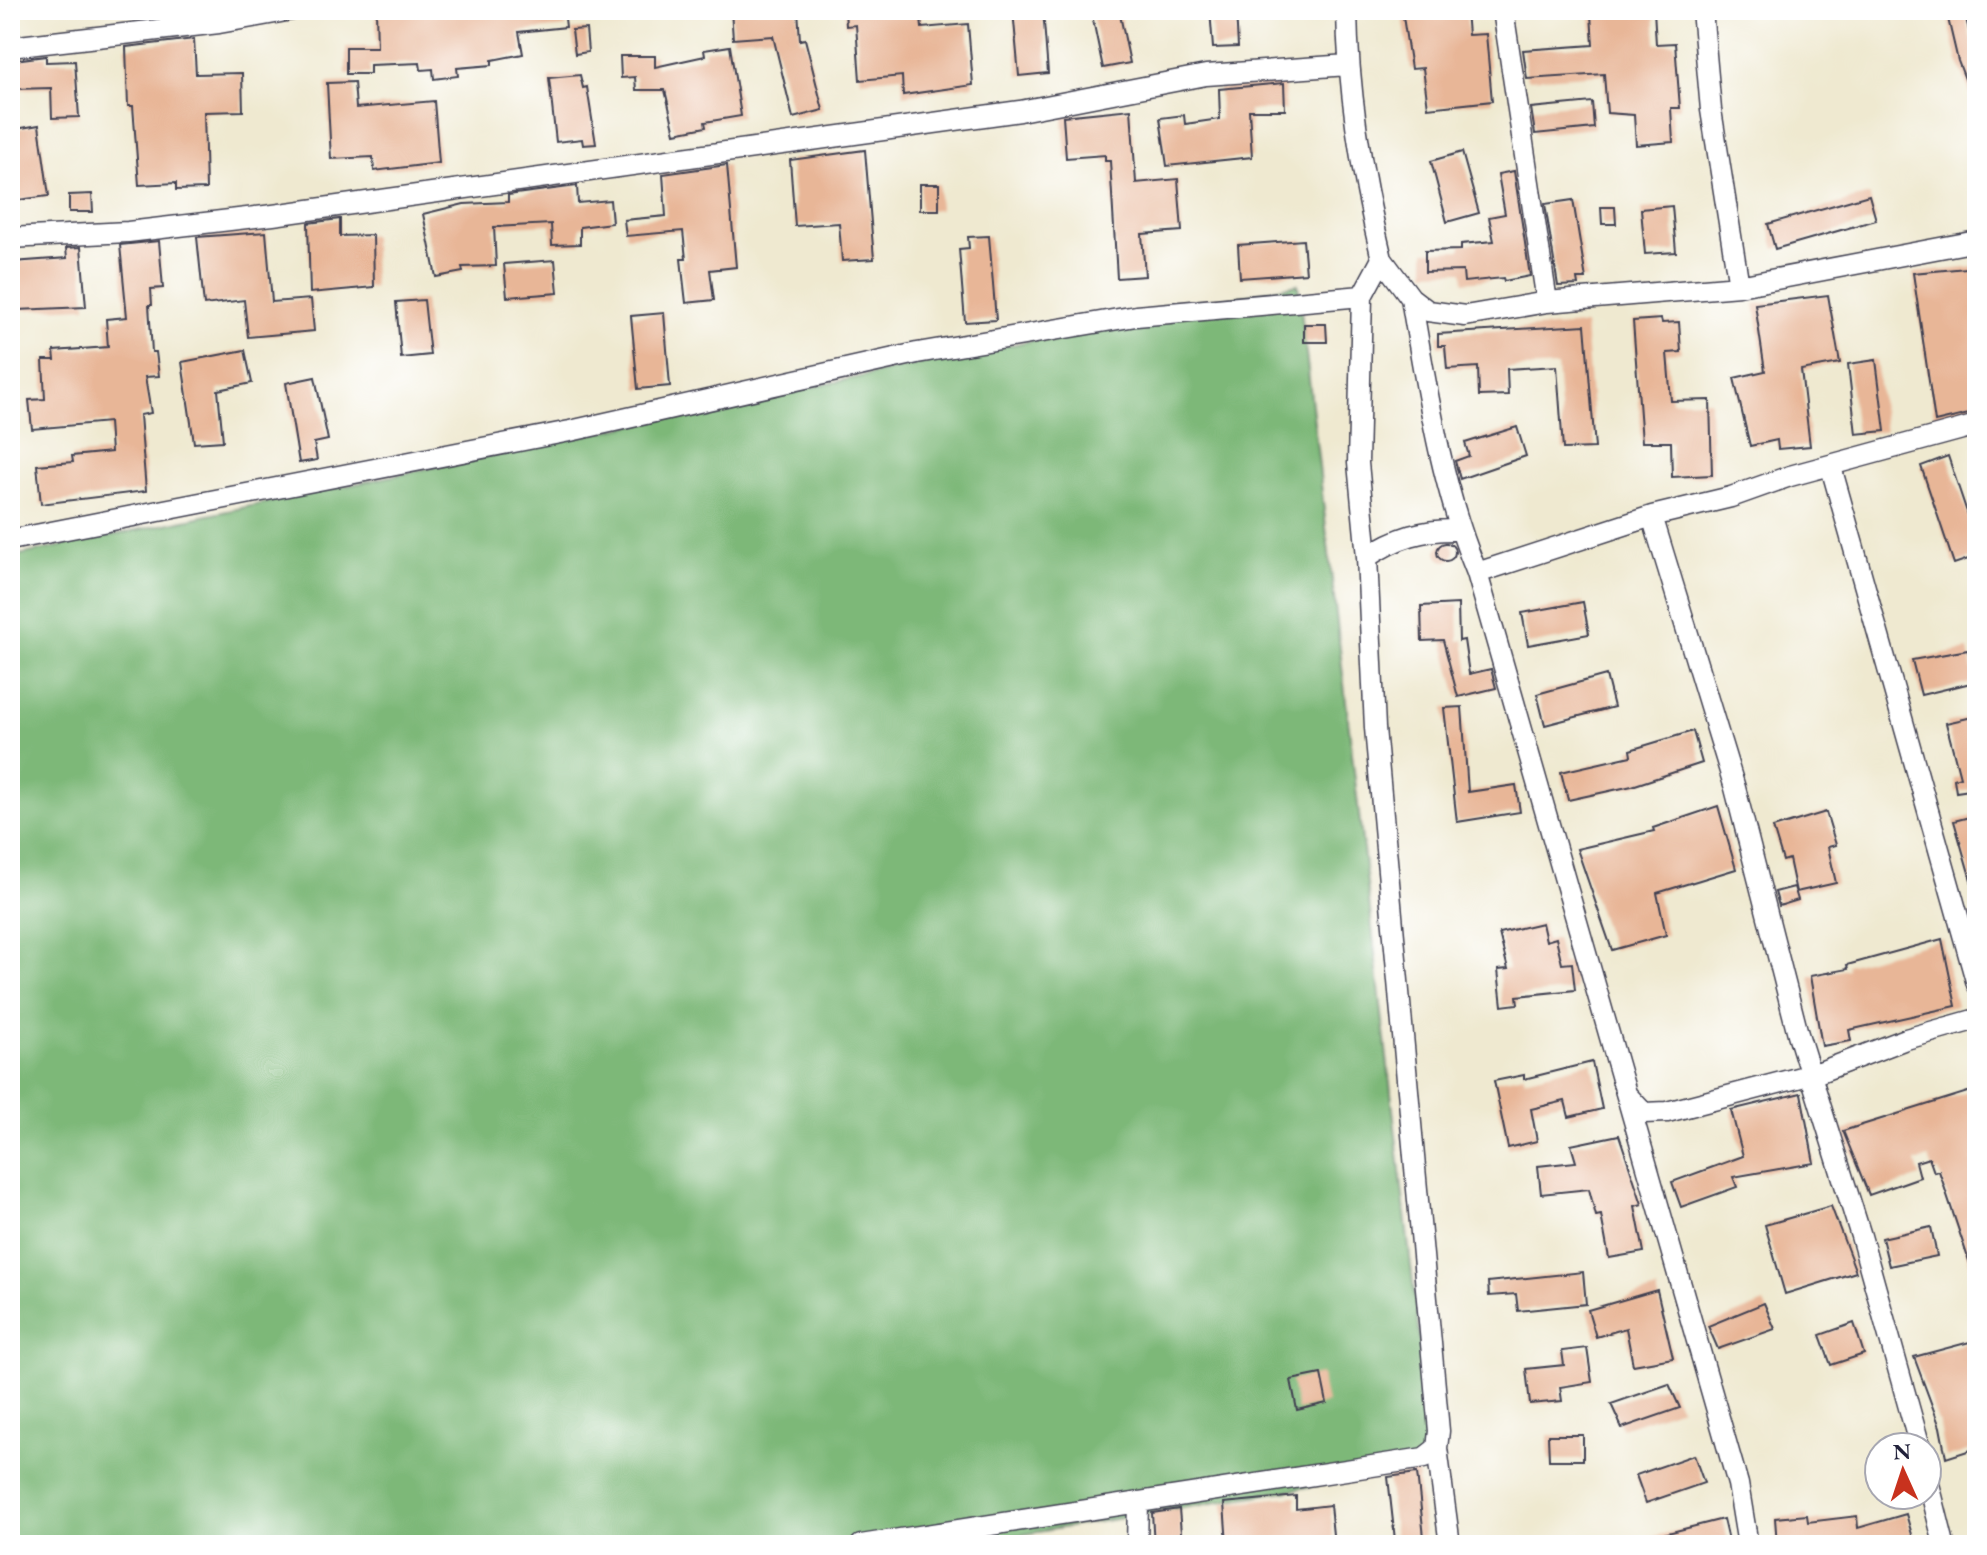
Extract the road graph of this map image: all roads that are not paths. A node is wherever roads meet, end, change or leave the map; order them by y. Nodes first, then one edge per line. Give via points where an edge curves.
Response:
1 (292, 10) edge
2 (1347, 10) edge
3 (1503, 10) edge
4 (1702, 10) edge
5 (10, 47) edge
6 (1348, 65) junction
7 (10, 238) edge
8 (1977, 241) edge
9 (1382, 259) junction
10 (1739, 286) junction
11 (1362, 296) junction
12 (1411, 298) junction
13 (1547, 302) junction
14 (1977, 425) edge
15 (1831, 467) junction
16 (1652, 516) junction
17 (1459, 530) junction
18 (10, 540) edge
19 (1367, 557) junction
20 (1477, 573) junction
21 (1977, 984) edge
22 (1977, 1019) edge
23 (1811, 1074) junction
24 (1627, 1094) junction
25 (1916, 1431) edge
26 (1437, 1448) junction
27 (1138, 1503) junction
28 (1936, 1511) edge
29 (941, 1538) edge
30 (1943, 1540) dead end
31 (861, 1545) edge
32 (1137, 1545) edge
33 (1450, 1545) edge
34 (1748, 1545) edge

1 - 5 street
2 - 6 street
3 - 13 street
4 - 10 street via 1711,110
6 - 7 street via 1206,75 1005,113 273,215 128,232
6 - 9 street
8 - 10 street
9 - 11 street
9 - 12 street
10 - 13 street
11 - 18 street via 1136,316 917,353 570,431
11 - 19 street via 1358,463
12 - 13 street via 1428,311 1465,316
12 - 17 street via 1434,429
14 - 15 street
15 - 16 street
15 - 21 street
16 - 20 street
16 - 23 street via 1735,788
17 - 19 street via 1433,529 1395,538
17 - 20 street
19 - 26 street via 1375,728
20 - 24 street
22 - 23 street
23 - 24 street via 1667,1112 1644,1113
23 - 25 street
24 - 34 street via 1738,1484
26 - 27 street via 1424,1458
26 - 33 street
27 - 29 street
27 - 32 street
28 - 30 street
29 - 31 street

